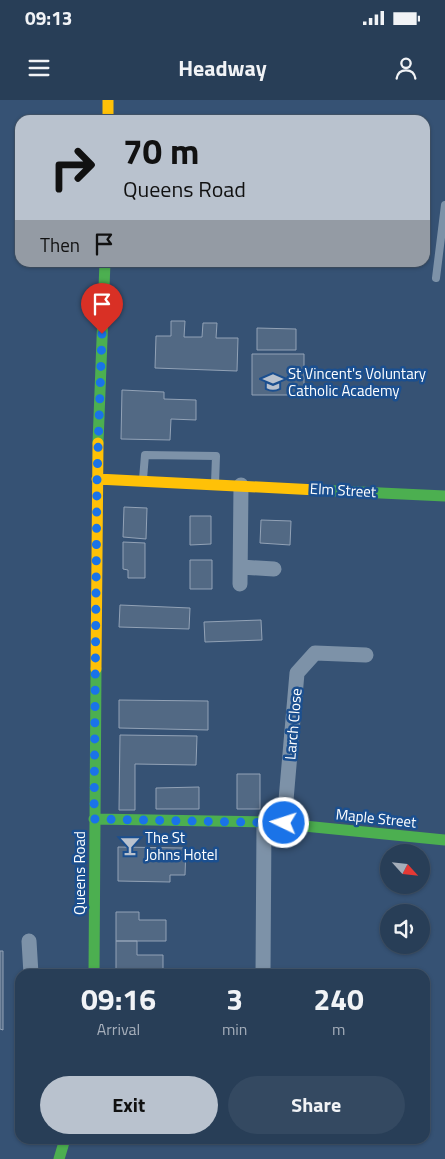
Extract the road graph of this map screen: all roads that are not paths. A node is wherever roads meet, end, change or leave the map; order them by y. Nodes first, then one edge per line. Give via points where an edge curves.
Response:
1 (108, 100) edge
2 (108, 115) edge
3 (445, 205) edge
4 (105, 267) edge
5 (436, 278) dead end
6 (97, 479) junction
7 (143, 481) junction
8 (215, 484) junction
9 (241, 485) junction
10 (445, 496) edge
11 (240, 567) junction
12 (274, 569) dead end
13 (240, 584) dead end
14 (366, 655) dead end
15 (94, 819) junction
16 (264, 822) junction
17 (284, 823) junction
18 (445, 840) edge
19 (29, 940) dead end
20 (30, 969) edge
21 (94, 969) edge
22 (263, 969) edge
23 (63, 1144) edge
24 (59, 1159) edge

1 - 2 street
3 - 5 lane
4 - 6 street, Queens Road
6 - 7 street, Elm Street
6 - 15 street, Queens Road
7 - 8 street, Elm Street
7 - 8 lane via 145,455 216,456
8 - 9 street, Elm Street
9 - 10 street, Elm Street
9 - 11 street
11 - 12 street
11 - 13 street
14 - 17 street, Larch Close via 315,653 297,673
15 - 16 street, Maple Street
15 - 21 street, Queens Road
16 - 17 street, Maple Street
16 - 22 street
17 - 18 street, Maple Street
19 - 20 street
23 - 24 street

